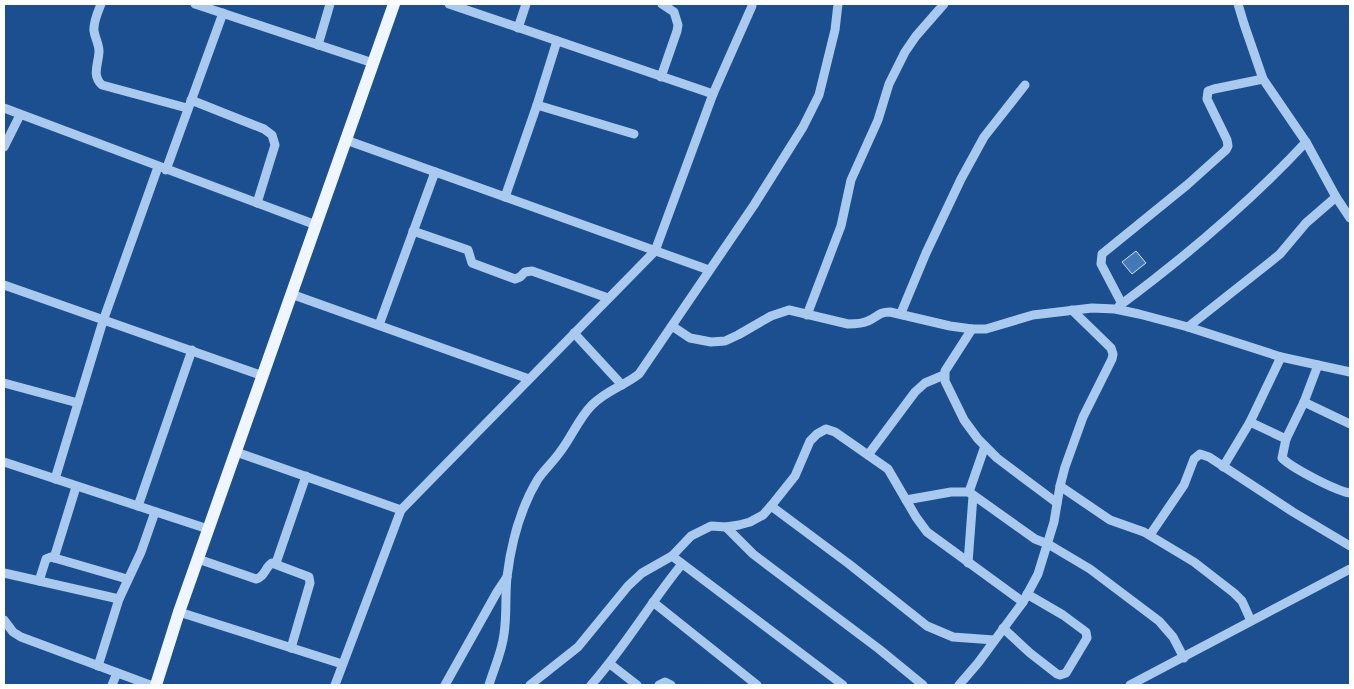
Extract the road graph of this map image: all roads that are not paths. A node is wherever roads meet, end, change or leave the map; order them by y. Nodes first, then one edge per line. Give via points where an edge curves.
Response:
1 (101, 4) edge
2 (195, 4) edge
3 (330, 4) edge
4 (394, 4) edge
5 (448, 4) edge
6 (526, 4) edge
7 (662, 4) edge
8 (838, 4) edge
9 (944, 4) edge
10 (1238, 4) edge
11 (752, 6) dead end
12 (213, 7) edge
13 (223, 13) junction
14 (518, 28) junction
15 (557, 41) junction
16 (318, 45) junction
17 (373, 63) junction
18 (661, 76) junction
19 (1264, 79) junction
20 (1025, 85) dead end
21 (713, 94) junction
22 (189, 104) junction
23 (537, 104) junction
24 (4, 108) edge
25 (20, 114) junction
26 (634, 134) dead end
27 (346, 140) junction
28 (1306, 142) junction
29 (4, 147) edge
30 (162, 168) junction
31 (435, 172) junction
32 (505, 197) junction
33 (1336, 197) junction
34 (257, 203) junction
35 (1350, 218) edge
36 (316, 224) junction
37 (413, 232) junction
38 (655, 251) junction
39 (709, 270) junction
40 (4, 285) edge
41 (291, 294) junction
42 (608, 298) junction
43 (1118, 306) junction
44 (1072, 310) junction
45 (901, 313) junction
46 (807, 315) junction
47 (103, 321) junction
48 (379, 325) junction
49 (672, 326) junction
50 (1188, 327) junction
51 (972, 329) junction
52 (574, 333) junction
53 (192, 350) junction
54 (1281, 357) junction
55 (1318, 365) junction
56 (1350, 372) edge
57 (944, 374) junction
58 (263, 376) junction
59 (529, 379) junction
60 (4, 383) edge
61 (622, 385) junction
62 (1304, 402) junction
63 (78, 403) junction
64 (1250, 422) junction
65 (1350, 424) edge
66 (1286, 439) junction
67 (984, 446) junction
68 (236, 452) junction
69 (868, 455) junction
70 (4, 462) edge
71 (1223, 467) junction
72 (306, 476) junction
73 (55, 480) junction
74 (76, 486) junction
75 (1060, 486) junction
76 (1350, 493) edge
77 (971, 494) junction
78 (906, 500) junction
79 (1057, 503) junction
80 (138, 506) junction
81 (771, 506) junction
82 (401, 510) junction
83 (155, 512) junction
84 (726, 527) junction
85 (208, 529) junction
86 (1150, 535) junction
87 (1048, 544) junction
88 (1350, 546) edge
89 (672, 556) junction
90 (54, 558) junction
91 (198, 559) junction
92 (276, 563) junction
93 (968, 563) junction
94 (682, 564) junction
95 (1350, 569) edge
96 (4, 573) edge
97 (507, 577) junction
98 (127, 579) junction
99 (38, 581) junction
100 (1025, 598) junction
101 (119, 600) junction
102 (653, 602) junction
103 (179, 612) junction
104 (4, 620) edge
105 (1252, 621) junction
106 (1003, 628) junction
107 (994, 640) junction
108 (291, 648) junction
109 (1184, 658) junction
110 (342, 664) junction
111 (610, 664) junction
112 (98, 666) junction
113 (117, 673) junction
114 (112, 685) edge
115 (150, 685) edge
116 (156, 685) edge
117 (335, 685) edge
118 (445, 685) edge
119 (489, 685) edge
120 (530, 685) edge
121 (591, 685) edge
122 (637, 685) edge
123 (659, 685) edge
124 (671, 685) edge
125 (756, 685) edge
126 (843, 685) edge
127 (924, 685) edge
128 (959, 685) edge
129 (1130, 685) edge

1 - 22 street via 94,31 99,48 95,74 98,81 132,94
2 - 12 street
3 - 16 street
4 - 17 main road
5 - 14 street
6 - 14 street
7 - 18 street via 674,12 678,25
8 - 39 street via 819,96 754,206
9 - 46 street via 916,36 889,84 878,120 851,180 841,226
10 - 19 street
11 - 21 street
12 - 13 street
13 - 16 street
13 - 22 street
14 - 15 street
15 - 18 street
15 - 23 street
16 - 17 street
17 - 27 main road
18 - 21 street
19 - 28 street
19 - 43 street via 1208,92 1207,99 1227,140 1226,150 1102,254 1101,264
20 - 45 street via 984,137 961,179
21 - 38 street
22 - 30 street
22 - 34 street via 264,129 272,135 275,145
23 - 26 street
23 - 32 street
24 - 25 street
25 - 29 street
25 - 30 street
27 - 31 street
27 - 36 main road
28 - 33 street
28 - 43 street via 1246,202 1166,271
30 - 34 street
30 - 47 street
31 - 32 street
31 - 37 street
32 - 38 street
33 - 35 street
33 - 50 street via 1306,223 1269,264
34 - 36 street
36 - 41 main road
37 - 42 street via 468,250 472,263 516,278 532,271
37 - 48 street
38 - 39 street
38 - 42 street
39 - 49 street
40 - 47 street
41 - 48 street
41 - 58 main road
42 - 52 street
43 - 44 street
43 - 50 street
44 - 51 street via 1033,314 986,329
44 - 75 street via 1111,348 1113,354 1083,417
45 - 46 street via 881,312 858,324
45 - 51 street
46 - 49 street via 781,311 738,336 718,342 690,338
47 - 53 street
47 - 63 street
48 - 59 street
49 - 61 street via 640,374
50 - 54 street
51 - 57 street
52 - 59 street
52 - 61 street
53 - 58 street
53 - 80 street
54 - 55 street
54 - 64 street
55 - 56 street
55 - 62 street
57 - 67 street via 964,420
57 - 69 street via 915,392
58 - 68 main road
59 - 82 street
60 - 63 street
61 - 97 street via 591,406 537,481 515,537
62 - 65 street
62 - 66 street
63 - 73 street
64 - 66 street
64 - 71 street
66 - 76 street via 1284,460 1336,489
67 - 77 street
67 - 79 street
68 - 72 street
68 - 85 main road
69 - 78 street via 888,470
69 - 81 street via 830,429 823,430 810,441 795,476
70 - 73 street
71 - 86 street via 1204,454 1197,456 1184,485
71 - 88 street
72 - 82 street
72 - 92 street
73 - 74 street
74 - 80 street
74 - 90 street
75 - 79 street
75 - 86 street via 1110,520
77 - 78 street via 951,492
77 - 87 street via 1035,539
77 - 93 street
78 - 93 street via 927,532
79 - 87 street
80 - 83 street
81 - 84 street via 750,522
81 - 107 street via 927,626 953,637
82 - 110 street
83 - 85 street
83 - 98 street via 141,552
84 - 89 street via 711,526 702,530
84 - 127 street via 753,554
85 - 91 main road
86 - 105 street via 1219,580 1242,601
87 - 100 street via 1038,574
87 - 109 street via 1104,578 1159,620
89 - 94 street
89 - 120 street via 642,573 616,599 578,647
90 - 98 street
90 - 99 street via 46,559
91 - 92 street via 256,579 262,576 270,563
91 - 103 main road
92 - 108 street via 308,575 310,580
93 - 100 street
94 - 102 street
94 - 126 street
95 - 105 street
96 - 99 street
97 - 118 street
97 - 119 street via 505,632
98 - 101 street
99 - 101 street
100 - 106 street
100 - 106 street via 1063,615 1087,634 1066,672 1057,674
101 - 112 street
102 - 111 street
102 - 125 street
103 - 108 street
103 - 116 main road
104 - 112 street via 21,637
105 - 109 street
106 - 107 street
107 - 128 street
108 - 110 street
109 - 129 street
110 - 117 street
111 - 121 street
111 - 122 street
112 - 113 street
113 - 114 street
113 - 115 street
123 - 124 street via 665,682

